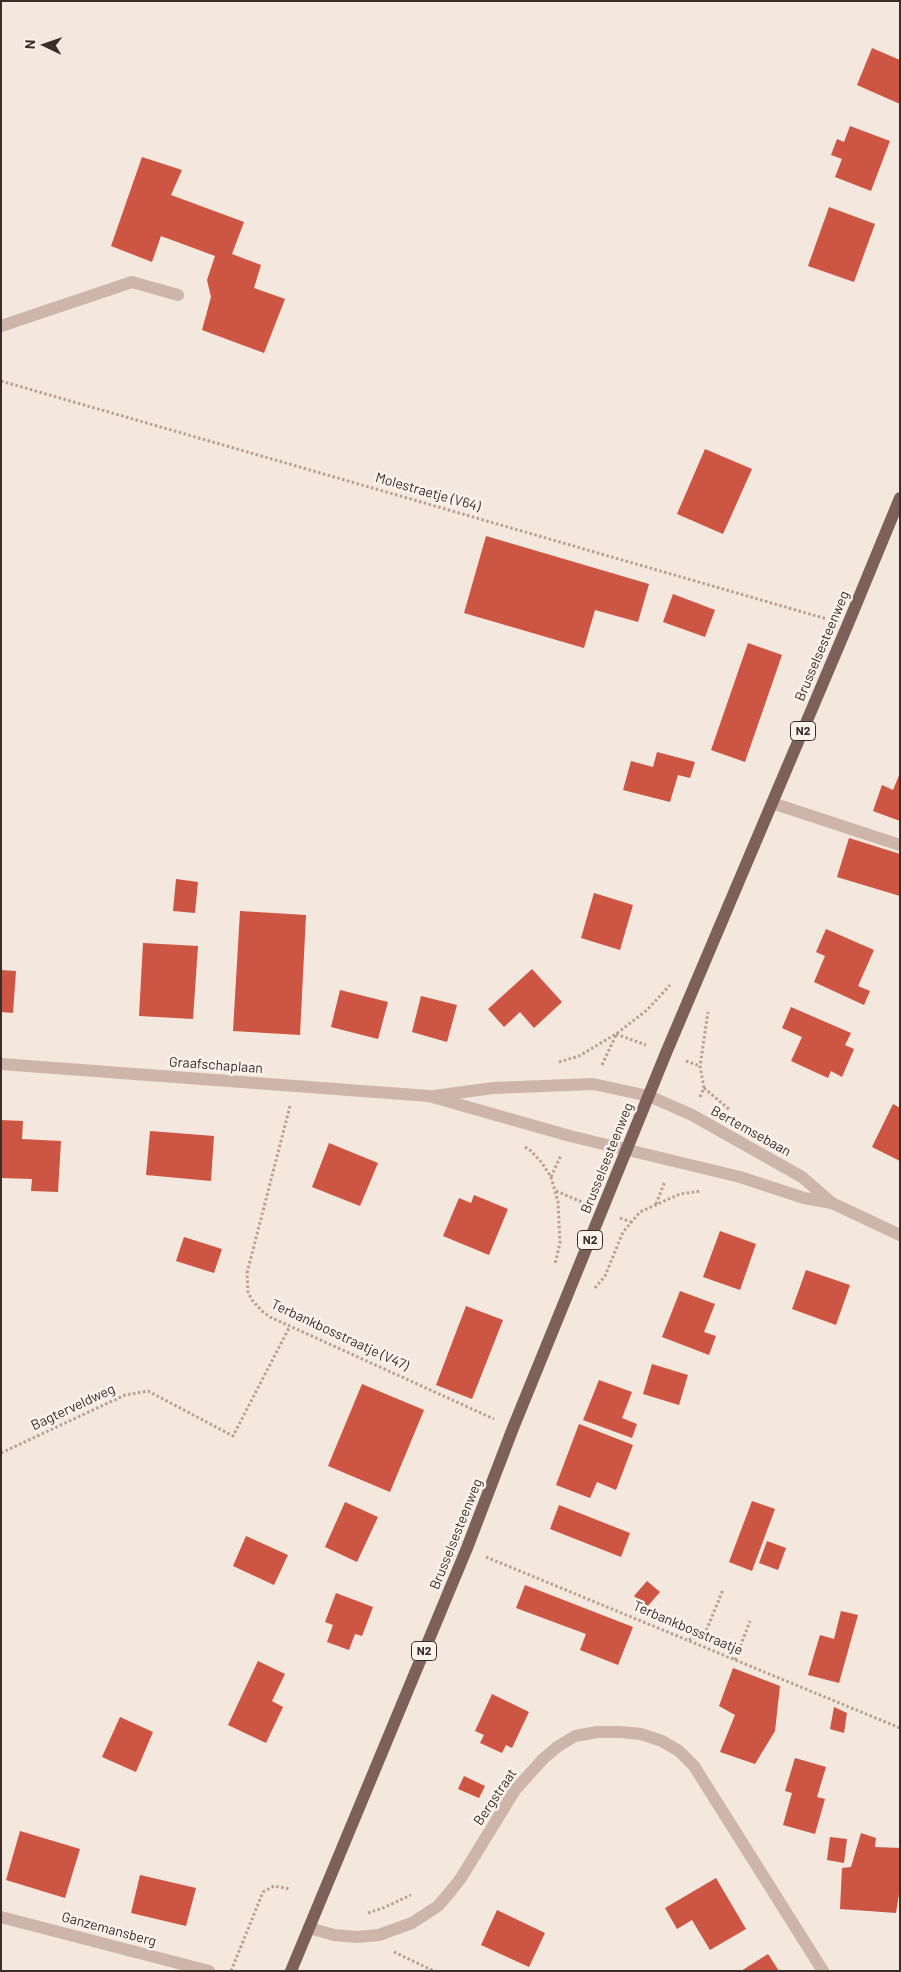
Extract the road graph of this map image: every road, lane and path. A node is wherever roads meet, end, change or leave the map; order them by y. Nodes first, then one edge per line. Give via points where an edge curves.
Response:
1 (178, 295) dead end
2 (1, 326) edge
3 (1, 381) edge
4 (900, 498) edge
5 (848, 624) junction
6 (772, 803) junction
7 (900, 845) edge
8 (704, 963) junction
9 (708, 1006) dead end
10 (616, 1034) dead end
11 (1, 1064) edge
12 (294, 1086) junction
13 (704, 1088) dead end
14 (429, 1096) junction
15 (649, 1096) junction
16 (627, 1150) junction
17 (551, 1178) dead end
18 (832, 1203) junction
19 (656, 1204) dead end
20 (900, 1236) edge
21 (554, 1272) dead end
22 (592, 1291) dead end
23 (290, 1326) junction
24 (513, 1428) junction
25 (1, 1453) edge
26 (467, 1548) junction
27 (723, 1590) dead end
28 (750, 1621) dead end
29 (689, 1641) junction
30 (735, 1660) junction
31 (900, 1728) edge
32 (290, 1889) dead end
33 (413, 1894) dead end
34 (365, 1913) dead end
35 (1, 1917) edge
36 (309, 1928) junction
37 (379, 1935) junction
38 (209, 1971) edge
39 (231, 1971) edge
40 (291, 1971) edge
41 (434, 1971) edge
42 (823, 1971) edge

1 - 2 street via 132,282
3 - 5 path, Molestraetje (V64)
4 - 5 main road, Brusselsesteenweg / N2
5 - 6 main road, Brusselsesteenweg / N2
6 - 7 street
6 - 8 main road, Brusselsesteenweg / N2
8 - 10 path via 669,986 647,1010
8 - 15 main road, Brusselsesteenweg / N2
9 - 13 path via 700,1066
11 - 12 street, Graafschaplaan
12 - 14 street, Graafschaplaan
12 - 23 path, Terbankbosstraatje (V47) via 247,1273 248,1292 257,1306 270,1317
14 - 15 street, Graafschaplaan via 493,1088 593,1084
14 - 16 street, Graafschaplaan
15 - 16 main road, Brusselsesteenweg / N2
15 - 18 street, Bertemsebaan via 692,1115 802,1177
16 - 18 street, Bertemsebaan
16 - 24 main road, Brusselsesteenweg / N2
17 - 21 path via 558,1202 560,1243
18 - 20 street, Bertemsebaan
19 - 22 path via 640,1212 623,1232 605,1276
23 - 24 path, Terbankbosstraatje (V47)
23 - 25 path, Bagterveldweg via 234,1436 148,1391 125,1395
24 - 26 main road, Brusselsesteenweg / N2
26 - 29 path, Terbankbosstraatje
26 - 36 main road, Brusselsesteenweg / N2
27 - 29 path via 706,1631
28 - 30 path
29 - 30 path, Terbankbosstraatje
30 - 31 path, Terbankbosstraatje
32 - 39 path via 274,1886 263,1892
33 - 34 path
35 - 38 street, Ganzemansberg
36 - 37 street, Bergstraat via 334,1935
36 - 40 main road, Brusselsesteenweg / N2
37 - 41 path via 396,1955
37 - 42 street, Bergstraat via 412,1923 438,1906 466,1870 515,1790 528,1773 557,1747 575,1736 620,1732 662,1741 680,1751 694,1766

